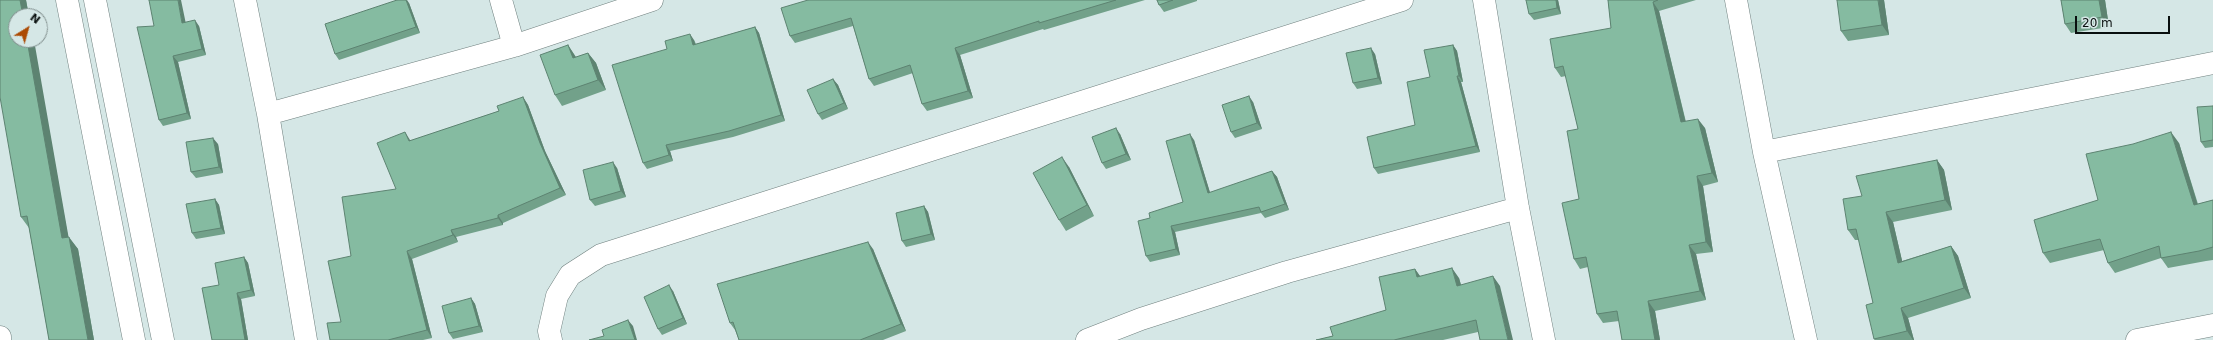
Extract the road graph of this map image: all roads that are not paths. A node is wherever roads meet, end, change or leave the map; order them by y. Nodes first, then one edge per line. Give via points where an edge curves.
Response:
1 (67, 0) edge
2 (95, 0) edge
3 (245, 0) edge
4 (501, 0) edge
5 (652, 0) edge
6 (1402, 0) edge
7 (1484, 0) edge
8 (1736, 0) edge
9 (514, 46) junction
10 (2213, 63) edge
11 (268, 114) junction
12 (1764, 152) junction
13 (1518, 208) junction
14 (2213, 325) edge
15 (134, 340) edge
16 (162, 340) edge
17 (306, 340) edge
18 (551, 340) edge
19 (1087, 340) edge
20 (1544, 340) edge
21 (1806, 340) edge
22 (2137, 340) edge

1 - 15 street
2 - 16 street
3 - 11 street
4 - 9 street
5 - 9 street
6 - 18 street via 601,255 570,275 558,296 549,331
7 - 13 street
8 - 12 street
9 - 11 street
10 - 12 street
11 - 17 street
12 - 21 street
13 - 19 street via 1287,272 1141,319
13 - 20 street
14 - 22 street

